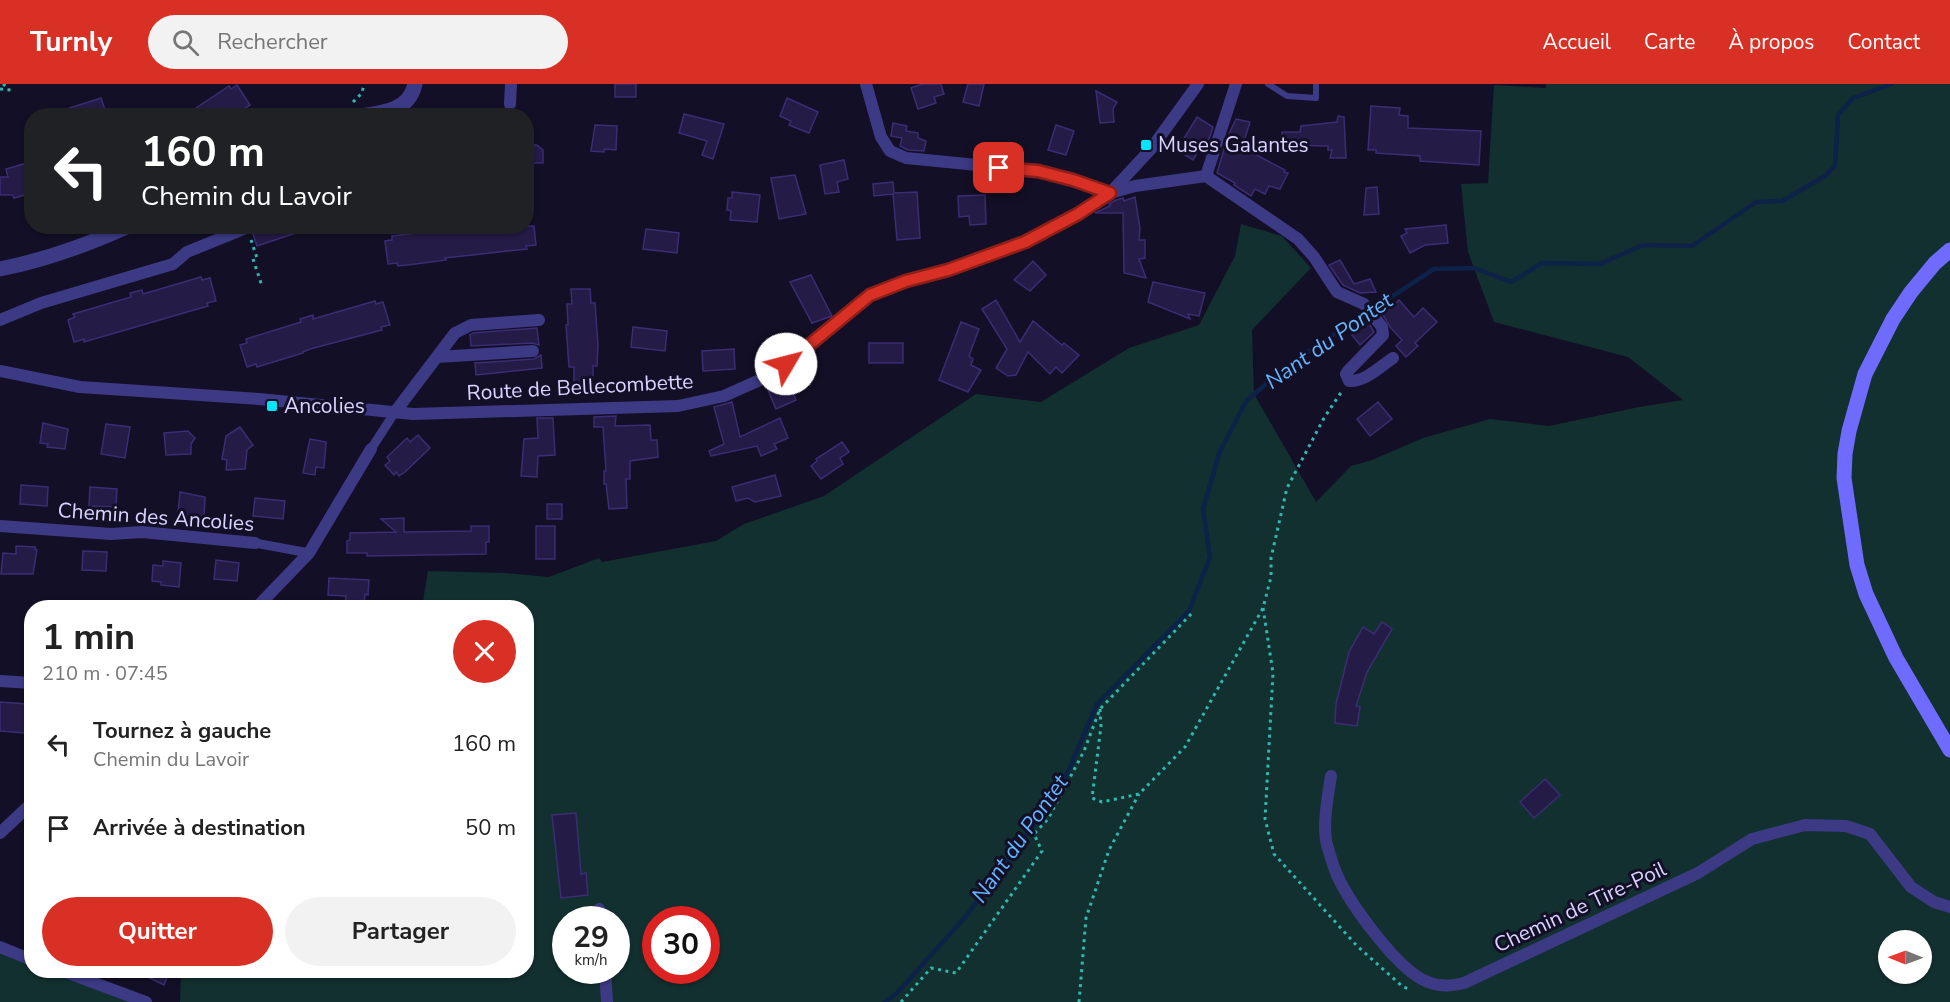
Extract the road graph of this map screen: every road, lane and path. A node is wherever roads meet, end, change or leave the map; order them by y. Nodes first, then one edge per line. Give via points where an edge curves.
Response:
1 (3, 84) edge
2 (364, 84) edge
3 (415, 84) edge
4 (511, 84) edge
5 (866, 84) edge
6 (1198, 84) edge
7 (1236, 84) edge
8 (1268, 84) edge
9 (1316, 84) edge
10 (0, 90) edge
11 (510, 104) dead end
12 (356, 108) edge
13 (397, 108) edge
14 (1206, 176) junction
15 (1110, 193) junction
16 (110, 234) edge
17 (232, 234) edge
18 (250, 234) edge
19 (1950, 250) edge
20 (0, 269) edge
21 (262, 286) dead end
22 (0, 320) edge
23 (538, 320) dead end
24 (533, 351) dead end
25 (437, 357) junction
26 (1393, 358) dead end
27 (0, 371) edge
28 (1349, 381) junction
29 (395, 412) junction
30 (371, 449) joint
31 (0, 526) edge
32 (255, 543) joint
33 (309, 553) junction
34 (264, 600) edge
35 (1263, 608) junction
36 (1194, 611) dead end
37 (0, 681) edge
38 (24, 682) edge
39 (1100, 709) junction
40 (1950, 750) edge
41 (1330, 776) dead end
42 (1139, 794) junction
43 (24, 810) edge
44 (0, 833) edge
45 (1950, 908) edge
46 (0, 947) edge
47 (24, 957) edge
48 (82, 978) edge
49 (606, 984) edge
50 (1413, 990) dead end
51 (146, 1002) edge
52 (607, 1002) edge
53 (902, 1002) edge
54 (1079, 1002) edge

1 - 10 path via 11,90
2 - 12 path
3 - 13 street via 406,103
4 - 11 street
5 - 15 street via 881,137 890,151 906,158 1038,171
6 - 15 street, Route de Bellecombette via 1151,149
7 - 14 street
8 - 9 lane via 1287,96 1316,98
14 - 15 street, Route de Bellecombette
14 - 28 street via 1298,239 1337,292 1364,304 1382,327 1383,335 1348,370
15 - 29 street, Route de Bellecombette via 1025,242 870,295 771,375 724,396 678,406
16 - 20 street via 40,260
17 - 22 street via 187,252 173,264 41,303
18 - 21 path
19 - 40 main road via 1911,292 1864,374 1849,431 1844,478 1857,565 1866,594 1896,658
23 - 25 street via 471,325 455,333
24 - 25 street, Route de Bellecombette
25 - 29 street
26 - 28 street via 1371,373
27 - 29 street, Route de Bellecombette via 80,387
28 - 35 path via 1324,418 1287,488
29 - 30 street
30 - 33 street
31 - 32 street, Chemin des Ancolies via 111,534 142,532
32 - 33 street, Chemin des Ancolies
33 - 34 street
35 - 42 path via 1185,747
35 - 50 path via 1273,673 1265,819 1274,854 1357,945 1403,987
36 - 39 path
37 - 38 street
39 - 42 path via 1092,798 1101,802
39 - 53 path via 1084,751 1048,819 1034,834 1042,851 956,973 932,968
41 - 45 street, Chemin de Tire-Poil via 1326,842 1338,876 1398,962 1426,982 1450,987 1464,983 1698,873 1752,839 1805,825 1846,826 1870,834 1911,887
42 - 54 path via 1109,850 1086,918
43 - 44 street
46 - 47 street
48 - 51 street
49 - 52 street

